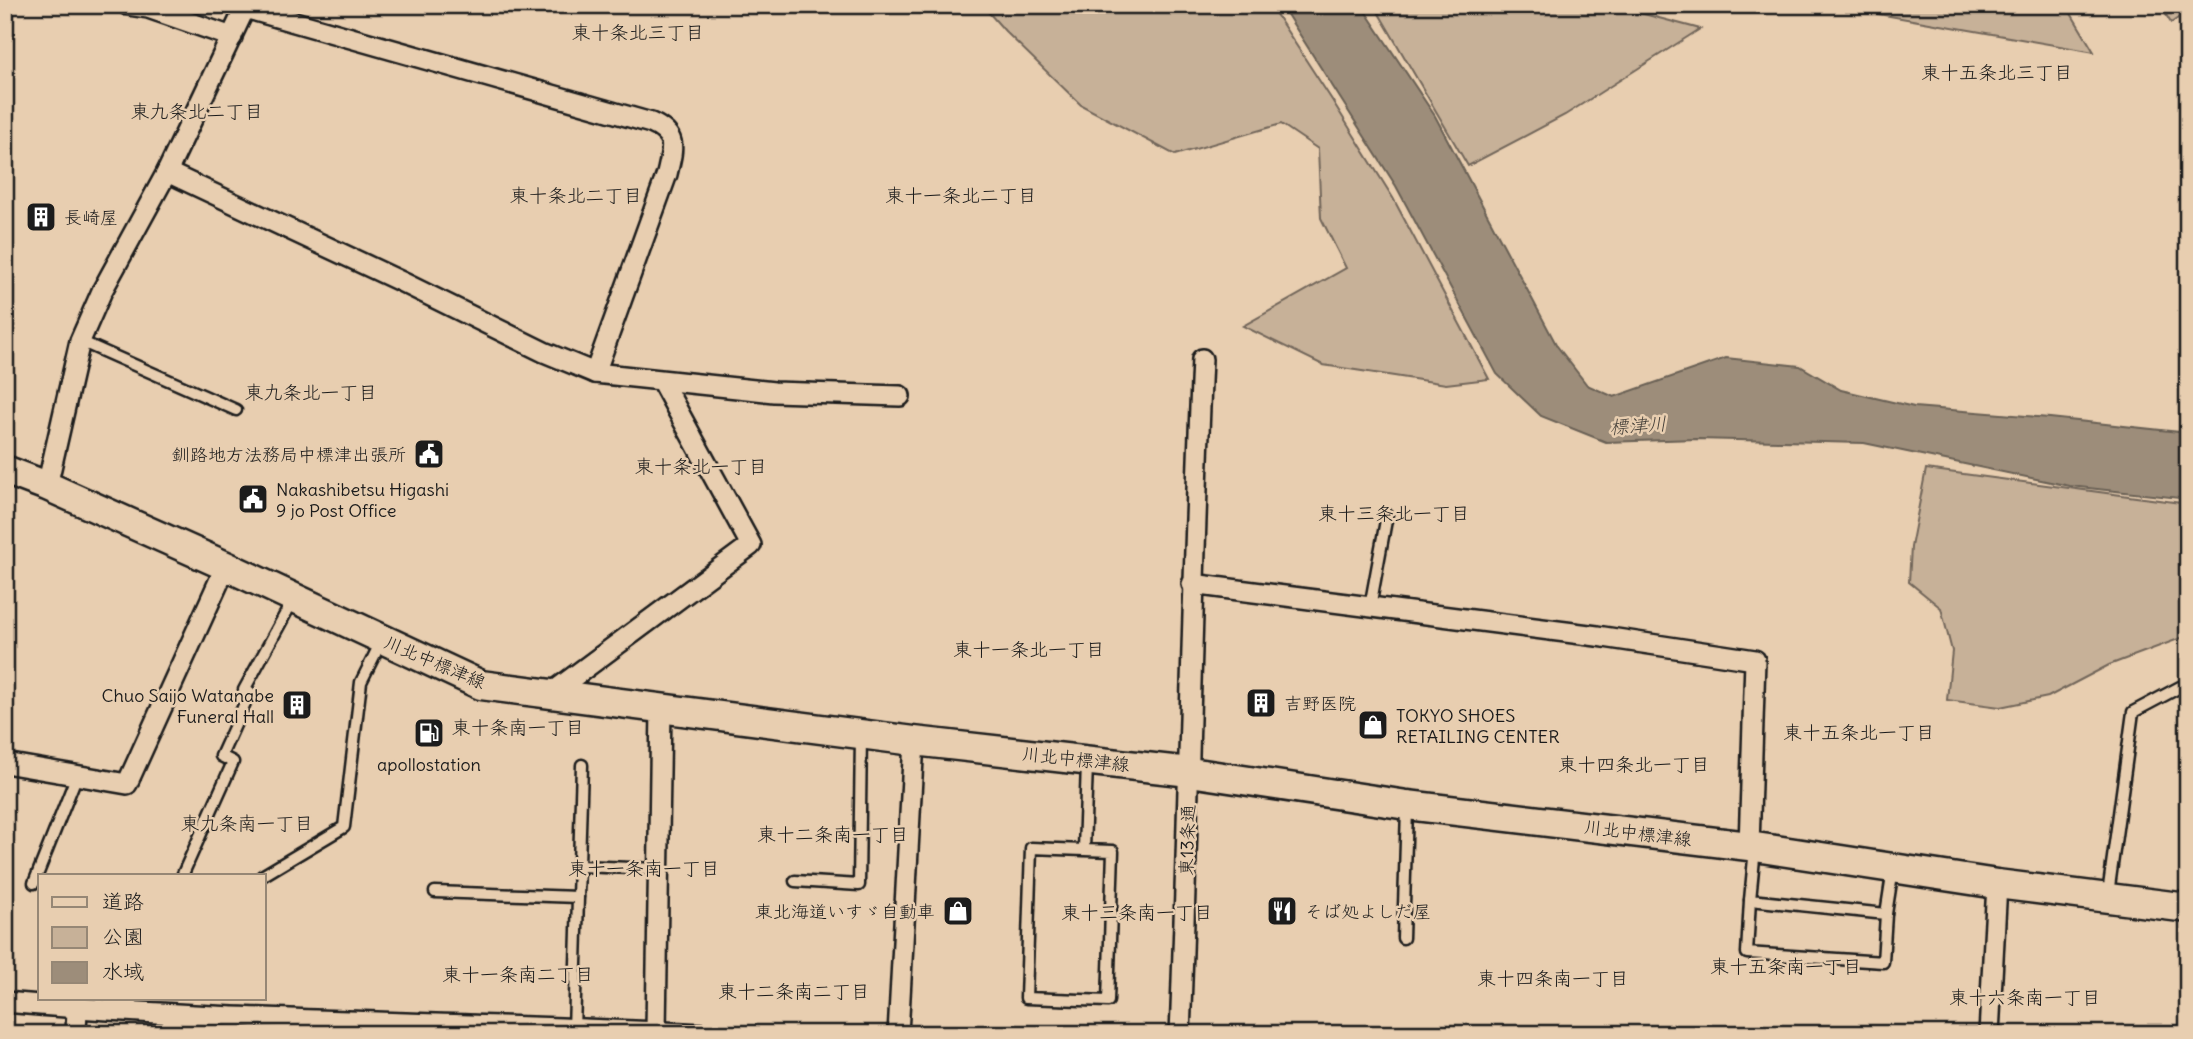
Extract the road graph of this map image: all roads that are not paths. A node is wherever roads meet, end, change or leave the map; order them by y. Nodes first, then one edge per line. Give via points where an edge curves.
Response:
1 (128, 5) edge
2 (232, 37) junction
3 (167, 172) junction
4 (80, 341) junction
5 (1202, 359) dead end
6 (595, 373) junction
7 (662, 382) junction
8 (900, 396) dead end
9 (236, 410) dead end
10 (5, 470) edge
11 (47, 486) junction
12 (1387, 515) dead end
13 (226, 566) junction
14 (1192, 584) junction
15 (294, 598) junction
16 (1370, 607) junction
17 (382, 640) junction
18 (2180, 687) dead end
19 (549, 695) junction
20 (661, 708) junction
21 (861, 734) junction
22 (914, 741) junction
23 (1087, 760) junction
24 (5, 763) edge
25 (582, 765) dead end
26 (1190, 772) junction
27 (77, 775) junction
28 (1407, 805) junction
29 (1752, 847) junction
30 (1084, 850) junction
31 (579, 866) junction
32 (1893, 868) junction
33 (658, 869) junction
34 (183, 874) edge
35 (265, 874) edge
36 (795, 881) dead end
37 (34, 883) dead end
38 (1997, 884) junction
39 (435, 892) dead end
40 (2108, 896) junction
41 (578, 897) junction
42 (1750, 900) junction
43 (2188, 908) edge
44 (1886, 914) junction
45 (1403, 938) dead end
46 (5, 1002) edge
47 (77, 1008) junction
48 (361, 1028) edge
49 (574, 1030) junction
50 (656, 1031) junction
51 (616, 1033) edge
52 (76, 1034) edge
53 (702, 1034) edge
54 (898, 1034) edge
55 (1181, 1034) edge
56 (1989, 1034) edge

1 - 2 street
2 - 3 street
2 - 6 street via 245,8 666,130 672,141 667,174
3 - 4 street
3 - 6 street
4 - 9 lane
4 - 11 street
5 - 14 street, 東13条通
6 - 7 street
7 - 8 street
7 - 19 street via 751,545
10 - 11 main road, 川北中標津線
11 - 13 main road, 川北中標津線
12 - 16 lane
13 - 15 main road, 川北中標津線
13 - 27 street via 127,784
14 - 16 street
14 - 26 street, 東13条通
15 - 17 main road, 川北中標津線
15 - 34 lane via 244,690 250,692 221,756 233,762
16 - 29 street via 1755,660
17 - 19 main road, 川北中標津線 via 481,685
17 - 35 lane via 360,682 344,827
18 - 40 lane via 2133,712
19 - 20 main road, 川北中標津線
20 - 21 main road, 川北中標津線
20 - 33 street
21 - 22 main road, 川北中標津線
21 - 36 lane via 859,886
22 - 23 main road, 川北中標津線
22 - 54 street
23 - 26 main road, 川北中標津線
23 - 30 lane
24 - 27 street
25 - 31 lane
26 - 28 main road, 川北中標津線
26 - 55 street, 東13条通
27 - 37 lane
28 - 29 main road, 川北中標津線
28 - 45 lane
29 - 32 main road, 川北中標津線
29 - 42 lane
30 - 30 lane via 1031,848 1026,998 1108,1001 1113,851
31 - 33 lane
31 - 41 lane
32 - 38 main road, 川北中標津線
32 - 44 lane
33 - 50 street
38 - 40 main road, 川北中標津線
38 - 56 street
39 - 41 lane
40 - 43 main road, 川北中標津線
41 - 49 lane
42 - 44 lane
42 - 44 lane via 1747,953 1883,962
46 - 47 street
47 - 48 street
47 - 52 street
48 - 49 street
49 - 51 street
50 - 51 street
50 - 53 street

